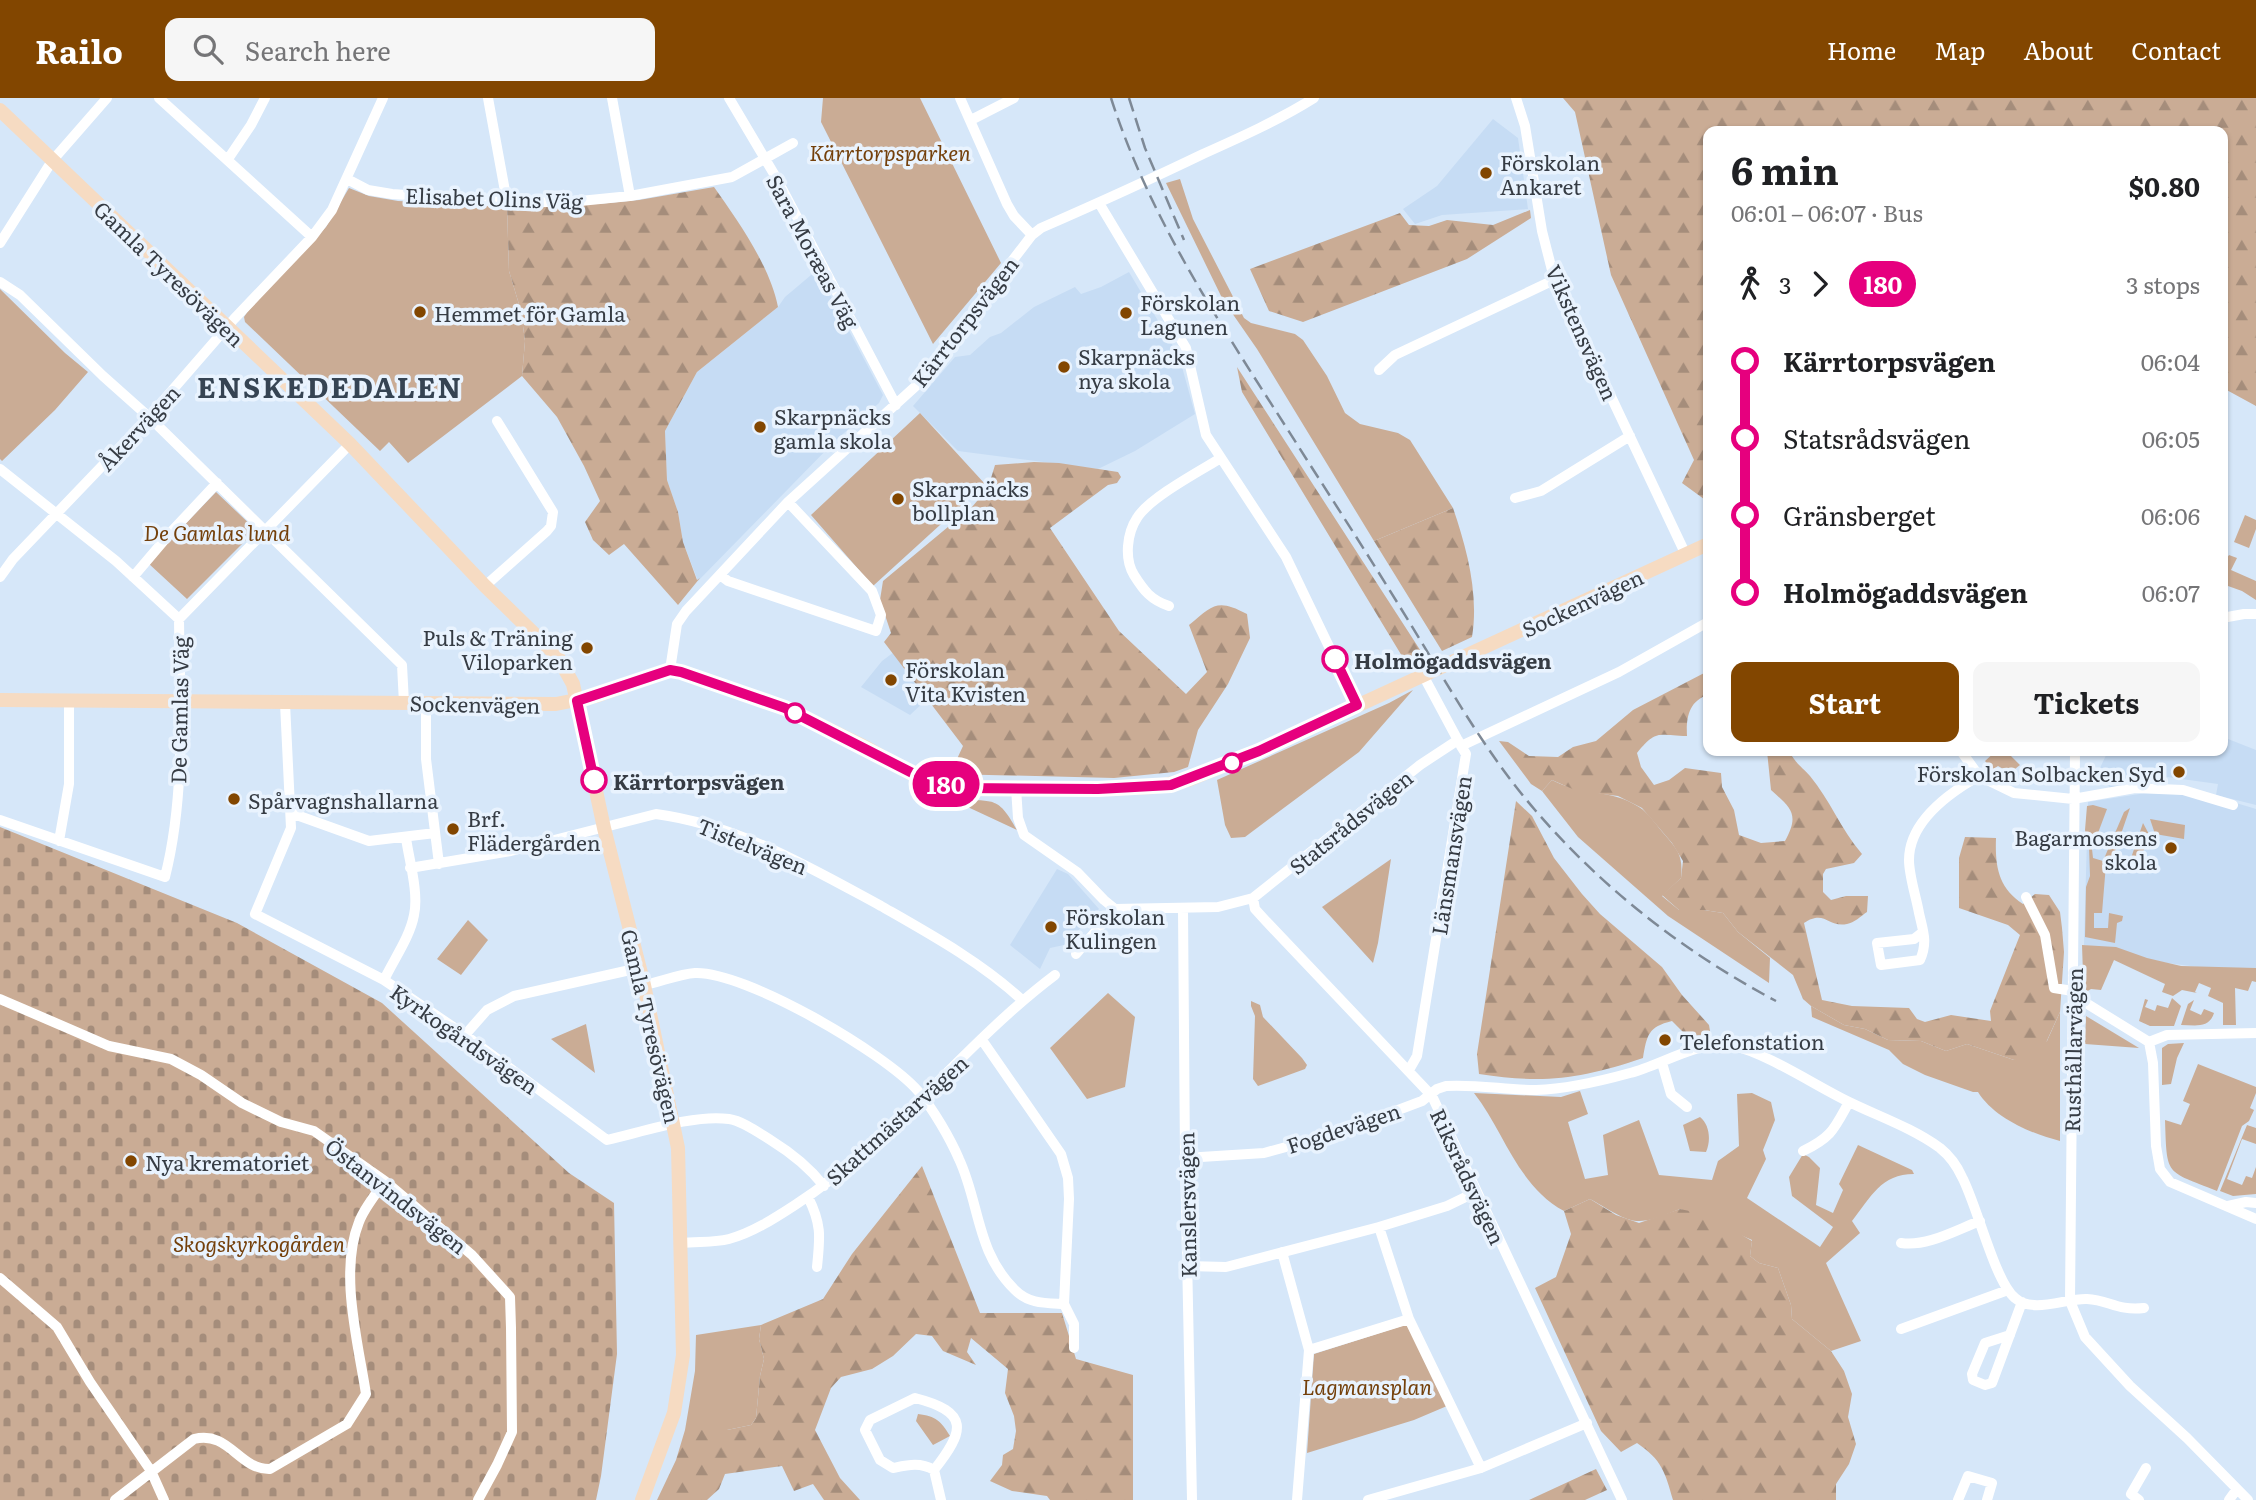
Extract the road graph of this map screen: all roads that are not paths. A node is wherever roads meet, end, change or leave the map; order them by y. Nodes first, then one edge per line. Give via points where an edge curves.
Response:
1 (107, 98) edge
2 (159, 98) edge
3 (265, 98) edge
4 (383, 98) edge
5 (488, 98) edge
6 (612, 98) edge
7 (729, 98) edge
8 (960, 98) edge
9 (1014, 98) edge
10 (1314, 98) edge
11 (1516, 98) edge
12 (0, 110) edge
13 (971, 120) junction
14 (793, 143) dead end
15 (228, 159) junction
16 (763, 159) junction
17 (52, 161) junction
18 (347, 179) junction
19 (630, 196) junction
20 (507, 202) junction
21 (1099, 203) junction
22 (1032, 235) junction
23 (312, 237) junction
24 (0, 243) edge
25 (1556, 279) junction
26 (0, 282) edge
27 (227, 327) junction
28 (1379, 370) dead end
29 (896, 405) junction
30 (149, 417) junction
31 (497, 421) dead end
32 (1630, 436) junction
33 (350, 444) junction
34 (1221, 458) junction
35 (0, 469) edge
36 (217, 483) junction
37 (1515, 498) dead end
38 (788, 502) junction
39 (57, 512) junction
40 (265, 530) junction
41 (1703, 546) edge
42 (1686, 555) junction
43 (720, 575) junction
44 (133, 577) junction
45 (0, 578) edge
46 (485, 586) junction
47 (1169, 606) dead end
48 (2256, 614) edge
49 (2228, 617) edge
50 (179, 619) junction
51 (1703, 625) edge
52 (670, 670) junction
53 (1423, 675) junction
54 (0, 700) edge
55 (69, 700) junction
56 (180, 701) junction
57 (577, 701) junction
58 (285, 703) junction
59 (404, 703) junction
60 (426, 703) junction
61 (1357, 705) junction
62 (1459, 743) junction
63 (1965, 756) edge
64 (2075, 756) edge
65 (1979, 776) junction
66 (1016, 788) junction
67 (2073, 799) junction
68 (2233, 805) dead end
69 (291, 813) junction
70 (0, 820) edge
71 (604, 828) junction
72 (435, 833) junction
73 (406, 838) junction
74 (59, 841) junction
75 (439, 864) junction
76 (410, 868) junction
77 (2026, 897) dead end
78 (1253, 898) junction
79 (1115, 909) junction
80 (1183, 909) junction
81 (1923, 932) junction
82 (1076, 954) dead end
83 (639, 968) junction
84 (1055, 975) dead end
85 (384, 980) junction
86 (644, 985) junction
87 (2073, 993) junction
88 (0, 999) edge
89 (1023, 1000) junction
90 (2256, 1033) edge
91 (465, 1035) junction
92 (982, 1040) junction
93 (2149, 1042) junction
94 (1662, 1063) junction
95 (1409, 1070) junction
96 (1430, 1094) junction
97 (922, 1098) junction
98 (1849, 1102) junction
99 (1687, 1107) dead end
100 (675, 1125) junction
101 (1803, 1151) dead end
102 (1185, 1158) junction
103 (384, 1181) junction
104 (824, 1186) junction
105 (1476, 1192) junction
106 (808, 1197) junction
107 (2256, 1203) edge
108 (2227, 1206) junction
109 (2256, 1219) edge
110 (1980, 1221) junction
111 (1378, 1227) junction
112 (1901, 1242) dead end
113 (681, 1243) junction
114 (1282, 1252) junction
115 (1187, 1266) junction
116 (817, 1267) dead end
117 (0, 1278) edge
118 (2008, 1290) junction
119 (2070, 1301) junction
120 (2022, 1302) junction
121 (1064, 1304) junction
122 (2144, 1308) dead end
123 (1409, 1319) junction
124 (1901, 1329) dead end
125 (2010, 1335) junction
126 (1074, 1348) dead end
127 (1309, 1350) junction
128 (1587, 1423) junction
129 (1481, 1468) junction
130 (2146, 1468) dead end
131 (934, 1470) junction
132 (151, 1471) junction
133 (2237, 1489) junction
134 (115, 1500) edge
135 (164, 1500) edge
136 (478, 1500) edge
137 (642, 1500) edge
138 (941, 1500) edge
139 (1192, 1500) edge
140 (1297, 1500) edge
141 (1368, 1500) edge
142 (1622, 1500) edge
143 (1958, 1500) edge
144 (1987, 1500) edge
145 (2139, 1500) edge
146 (2229, 1500) edge
147 (2248, 1500) edge

1 - 17 street
2 - 15 street
3 - 15 street
4 - 18 street, Åkervägen
5 - 20 street
6 - 19 street
7 - 16 street, Sara Moræas Väg
8 - 13 street
9 - 13 street
10 - 21 street, Kärrtorpsvägen
11 - 25 street, Vikstensvägen
12 - 17 street, Gamla Tyresövägen
13 - 22 street via 1007,204
14 - 16 street, Elisabet Olins Väg
15 - 23 street
16 - 19 street, Elisabet Olins Väg via 732,177
16 - 29 street, Sara Moræas Väg
17 - 24 street
17 - 27 street, Gamla Tyresövägen
18 - 20 street, Elisabet Olins Väg via 368,190 392,194
18 - 23 street, Åkervägen
19 - 20 street, Elisabet Olins Väg
21 - 22 street, Kärrtorpsvägen
21 - 34 street via 1186,348 1206,435
22 - 29 street, Kärrtorpsvägen via 942,354
23 - 27 street, Åkervägen
25 - 28 street via 1395,355
25 - 32 street, Vikstensvägen
26 - 30 street via 20,295
27 - 30 street, Åkervägen
27 - 33 street, Gamla Tyresövägen
29 - 38 street, Kärrtorpsvägen
30 - 36 street
30 - 39 street, Åkervägen
31 - 46 street via 553,518 547,531
32 - 37 street via 1541,491
32 - 42 street, Vikstensvägen
33 - 40 street, De Gamlas Väg
33 - 46 street, Gamla Tyresövägen
34 - 47 street via 1154,501 1135,523 1128,544 1133,573 1151,598
34 - 61 street via 1286,557
35 - 39 street
36 - 40 street
36 - 44 street
38 - 43 street, Kärrtorpsvägen
38 - 43 street via 872,592 881,615 876,631
39 - 44 street
39 - 45 street, Åkervägen
40 - 50 street, De Gamlas Väg
40 - 59 street via 401,665
41 - 42 street, Sockenvägen
42 - 53 street, Sockenvägen
43 - 52 street, Kärrtorpsvägen via 677,624
44 - 50 street
46 - 57 street, Gamla Tyresövägen via 558,657
48 - 49 street
50 - 56 street, De Gamlas Väg
51 - 62 street, Länsmansvägen via 1619,672
52 - 57 street, Sockenvägen
52 - 66 street, Sockenvägen via 785,708 926,780 955,787
53 - 61 street, Sockenvägen
53 - 62 street
54 - 55 street, Sockenvägen
55 - 56 street, Sockenvägen
55 - 74 street via 69,784
56 - 58 street, Sockenvägen
56 - 74 street, De Gamlas Väg via 177,809 165,877
57 - 60 street, Sockenvägen
57 - 71 street, Gamla Tyresövägen
58 - 59 street, Sockenvägen
58 - 69 street
59 - 60 street, Sockenvägen
60 - 72 street via 426,759
61 - 66 street, Sockenvägen via 1259,751 1171,785
62 - 78 street, Statsrådsvägen via 1420,765
62 - 95 street, Länsmansvägen via 1466,754 1446,885 1417,1056
63 - 65 street
64 - 67 street, Rusthållarvägen
65 - 67 street via 2014,793
65 - 81 street via 1933,810 1915,833 1909,859
66 - 79 street via 1024,835 1077,872
67 - 68 street via 2135,788 2183,790
67 - 87 street, Rusthållarvägen
69 - 73 street via 369,841
69 - 85 street, Kyrkogårdsvägen via 291,828 255,914
70 - 74 street
71 - 75 street, Tistelvägen
71 - 83 street, Gamla Tyresövägen
71 - 89 street, Tistelvägen via 656,814 716,827 753,841 909,922 999,978
72 - 73 street
72 - 75 street
73 - 76 street
75 - 76 street, Tistelvägen
76 - 85 street via 414,915
77 - 87 street via 2045,935 2054,988
78 - 80 street, Statsrådsvägen via 1226,906
78 - 95 street, Riksrådsvägen via 1255,909
79 - 80 street, Statsrådsvägen
79 - 82 street
80 - 102 street, Kanslersvägen
81 - 81 street via 1926,946 1920,960 1881,965 1877,943 1914,939
83 - 86 street, Gamla Tyresövägen
83 - 91 street via 514,996 487,1010
84 - 89 street, Skattmästarvägen
85 - 91 street, Kyrkogårdsvägen
86 - 97 street via 694,973 755,989 839,1032 877,1057
86 - 100 street, Gamla Tyresövägen
87 - 93 street
87 - 119 street, Rusthållarvägen
88 - 103 street, Östanvindsvägen via 109,1046 171,1059 242,1103 281,1122 314,1131
89 - 92 street, Skattmästarvägen
90 - 93 street via 2167,1035
91 - 100 street, Kyrkogårdsvägen via 607,1140
92 - 97 street, Skattmästarvägen
92 - 121 street via 1061,1154 1069,1199
93 - 108 street via 2160,1169 2170,1182
94 - 96 street, Fogdevägen via 1562,1087 1446,1086
94 - 98 street, Fogdevägen via 1705,1046 1728,1044 1751,1051
94 - 99 street via 1671,1094
95 - 96 street, Riksrådsvägen
96 - 102 street, Fogdevägen via 1337,1133 1264,1153
96 - 105 street, Riksrådsvägen
97 - 104 street, Skattmästarvägen
97 - 121 street via 960,1160 988,1253 1026,1299
98 - 101 street via 1833,1132
98 - 110 street, Fogdevägen via 1943,1151 1964,1180
100 - 104 street, Kyrkogårdsvägen via 706,1118 731,1119 789,1151
100 - 113 street, Gamla Tyresövägen
102 - 115 street, Kanslersvägen
103 - 132 street via 359,1222 351,1254 352,1303 366,1394 347,1424 270,1469 257,1467 219,1440 205,1436
103 - 136 street, Östanvindsvägen via 472,1255 510,1297 512,1432
104 - 106 street, Skattmästarvägen
105 - 111 street
105 - 128 street, Riksrådsvägen
106 - 113 street, Skattmästarvägen via 729,1239
106 - 116 street via 818,1218
107 - 108 street
108 - 109 street
110 - 112 street via 1926,1242
110 - 118 street, Fogdevägen
111 - 114 street
111 - 123 street
113 - 137 street, Gamla Tyresövägen via 680,1382 671,1424
114 - 115 street via 1226,1267
114 - 127 street
115 - 139 street, Kanslersvägen
117 - 132 street via 57,1327
118 - 120 street, Fogdevägen
118 - 124 street
119 - 120 street
119 - 122 street via 2089,1299 2119,1308
119 - 133 street, Rusthållarvägen via 2085,1337
120 - 125 street
121 - 126 street via 1074,1324
123 - 127 street
123 - 129 street
125 - 125 street via 1992,1383 1973,1380 1985,1343
127 - 140 street
128 - 129 street
128 - 142 street, Riksrådsvägen
129 - 141 street
130 - 145 street via 2131,1494
131 - 131 street via 958,1434 950,1411 915,1398 870,1420 865,1430 880,1460 893,1468 914,1464
131 - 138 street
132 - 134 street
132 - 135 street
133 - 146 street
133 - 147 street, Rusthållarvägen
143 - 144 street via 1968,1476 1992,1483

